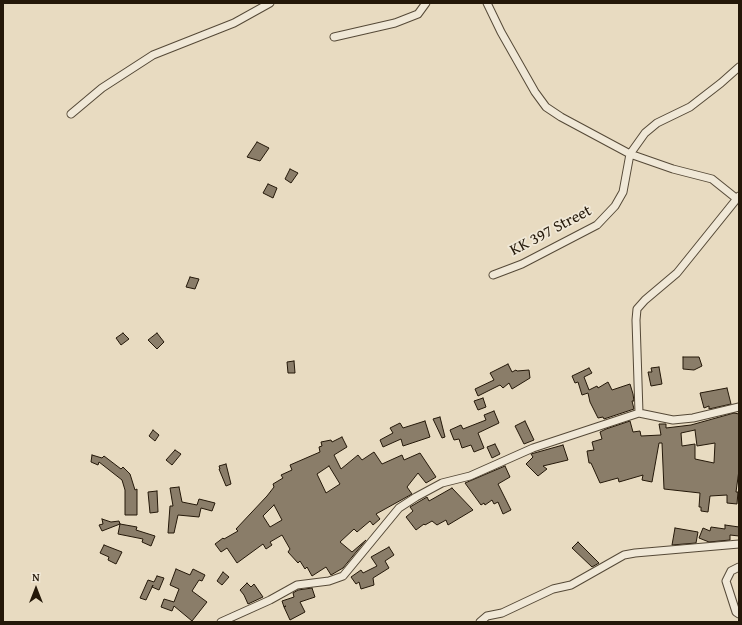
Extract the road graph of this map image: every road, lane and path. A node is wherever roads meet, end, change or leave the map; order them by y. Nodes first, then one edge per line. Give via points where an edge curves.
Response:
1 (270, 3) edge
2 (426, 3) edge
3 (487, 3) edge
4 (334, 37) dead end
5 (739, 67) edge
6 (71, 114) dead end
7 (630, 154) junction
8 (738, 198) edge
9 (492, 275) dead end
10 (739, 407) edge
11 (639, 413) junction
12 (739, 544) edge
13 (739, 567) edge
14 (739, 614) edge
15 (221, 622) edge
16 (480, 622) edge

1 - 6 street via 234,23 153,54 102,88
2 - 4 street via 418,14 395,23
3 - 7 street via 535,92 546,107
5 - 7 street, KK 397 Street via 690,107 644,133
7 - 8 street via 712,179
7 - 9 street, KK 397 Street via 623,192 615,206 596,226 522,264
8 - 11 street via 677,273 644,300 637,309
10 - 11 street via 673,420
11 - 15 street via 533,448 470,476 436,486 399,508 343,576 336,580 297,584 270,600
12 - 16 street via 624,555 571,585 553,589 502,613 487,616
13 - 14 street via 731,571 726,581 736,612

